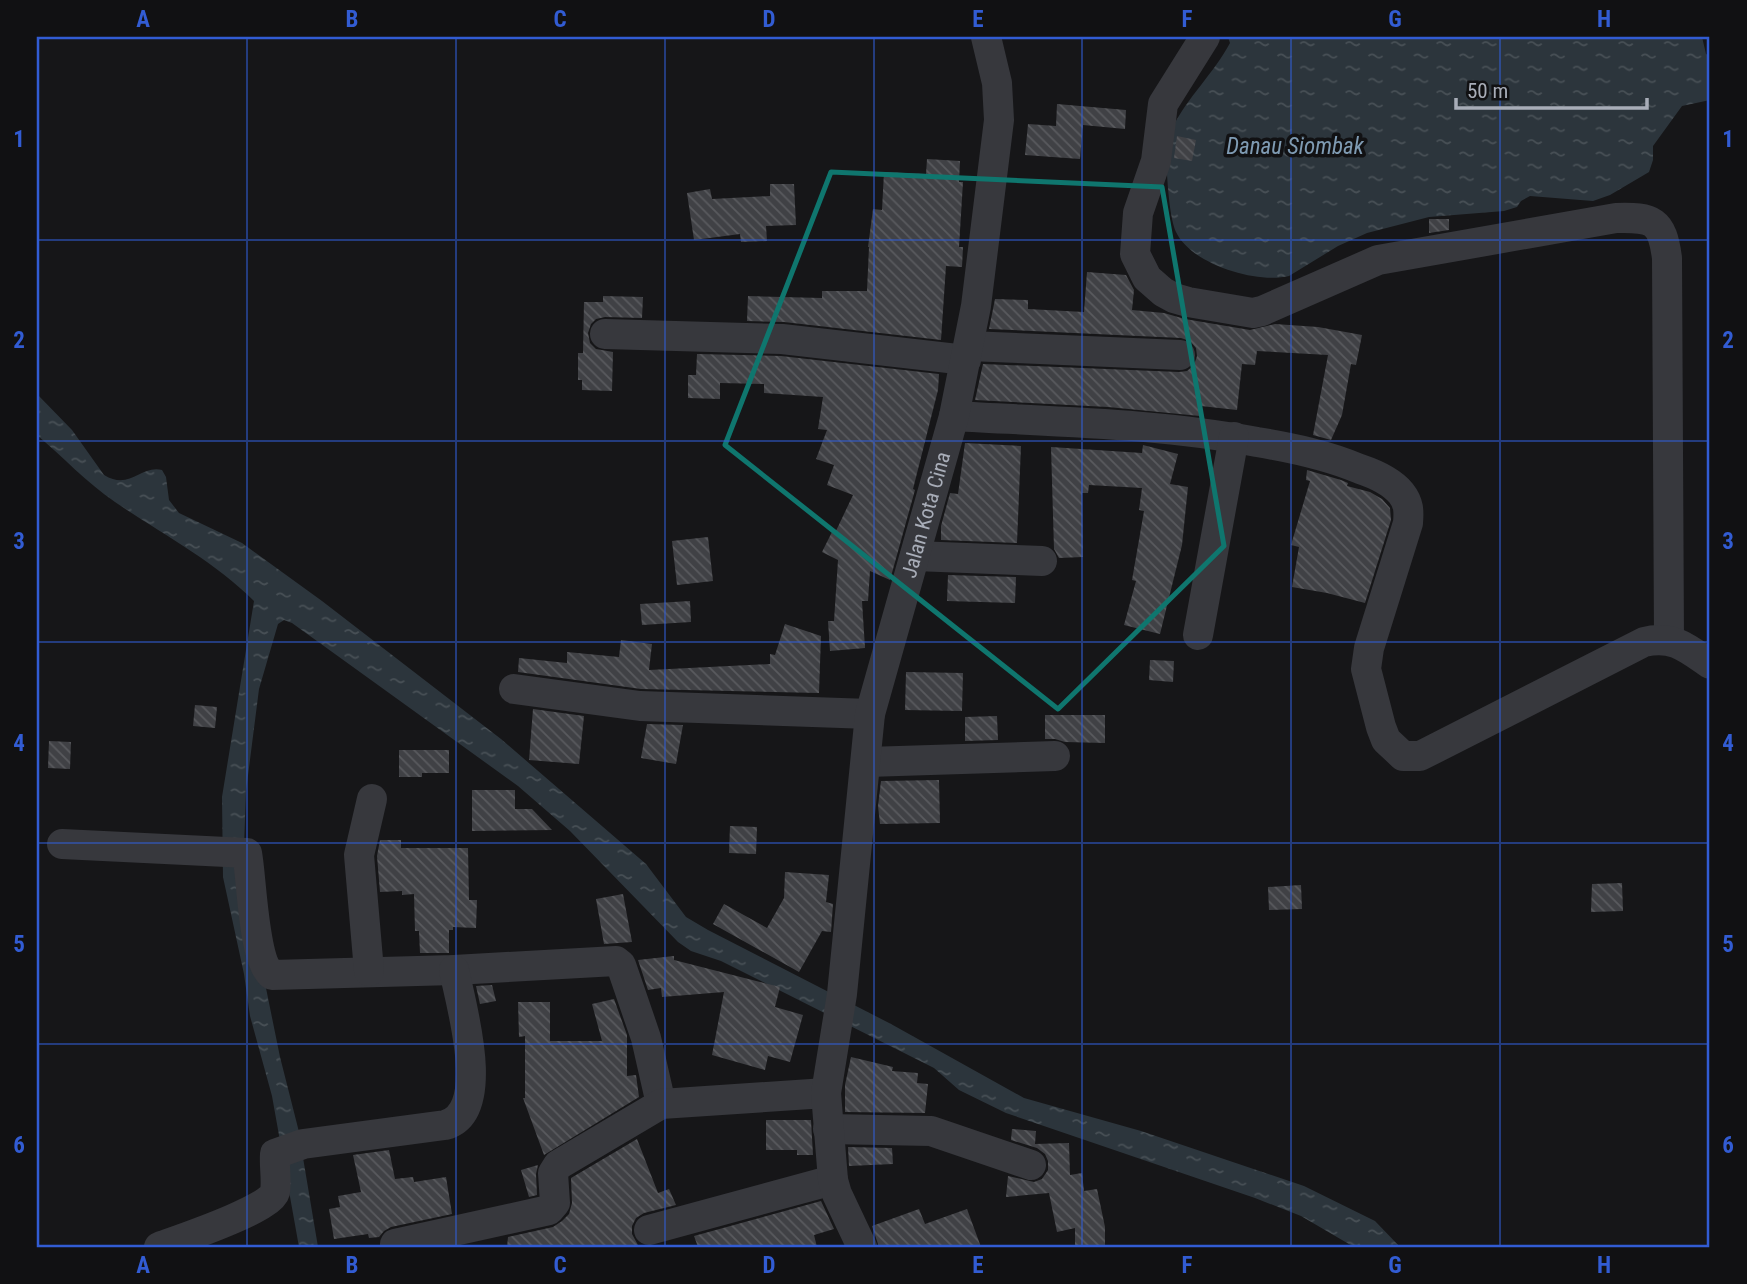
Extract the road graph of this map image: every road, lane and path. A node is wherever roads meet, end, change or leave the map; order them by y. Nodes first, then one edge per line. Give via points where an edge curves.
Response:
1 (986, 37) edge
2 (1205, 37) edge
3 (605, 334) dead end
4 (968, 353) junction
5 (1180, 355) dead end
6 (954, 416) junction
7 (1234, 437) junction
8 (915, 556) junction
9 (1042, 561) dead end
10 (1198, 635) dead end
11 (1669, 639) junction
12 (1710, 664) edge
13 (514, 689) dead end
14 (870, 714) junction
15 (1055, 757) dead end
16 (867, 762) junction
17 (372, 799) dead end
18 (62, 844) dead end
19 (454, 970) junction
20 (369, 971) junction
21 (826, 1093) junction
22 (661, 1104) junction
23 (828, 1129) junction
24 (1031, 1165) dead end
25 (833, 1180) junction
26 (649, 1230) dead end
27 (468, 1238) edge
28 (395, 1244) dead end
29 (159, 1247) edge
30 (862, 1247) edge

1 - 4 street, Jalan Kota Cina via 997,83 999,120
2 - 11 street via 1163,104 1158,153 1138,213 1135,254 1147,278 1174,298 1262,312 1378,260 1616,218 1646,220 1663,233 1667,258
3 - 4 street via 782,339
4 - 5 street
4 - 6 street, Jalan Kota Cina
6 - 7 street
6 - 8 street, Jalan Kota Cina
7 - 10 street
7 - 11 street via 1346,463 1391,483 1406,501 1408,523 1366,669 1384,733 1403,756 1420,756 1644,642
8 - 9 street
8 - 14 street, Jalan Kota Cina
11 - 12 street
13 - 14 street via 640,706
14 - 16 street, Jalan Kota Cina
15 - 16 street
16 - 21 street, Jalan Kota Cina via 842,994
17 - 20 street via 359,855
18 - 20 street via 247,853 258,946 268,973
19 - 20 street
19 - 22 street via 616,961 646,1038
19 - 29 street via 472,1080 469,1100 458,1119 445,1125 303,1144 275,1154 275,1192 270,1200
21 - 22 street
21 - 23 street, Jalan Kota Cina
22 - 27 street via 558,1165 553,1173 555,1203 549,1210
23 - 24 street via 930,1132
23 - 25 street, Jalan Kota Cina
25 - 26 street
25 - 30 street, Jalan Kota Cina
27 - 28 street

